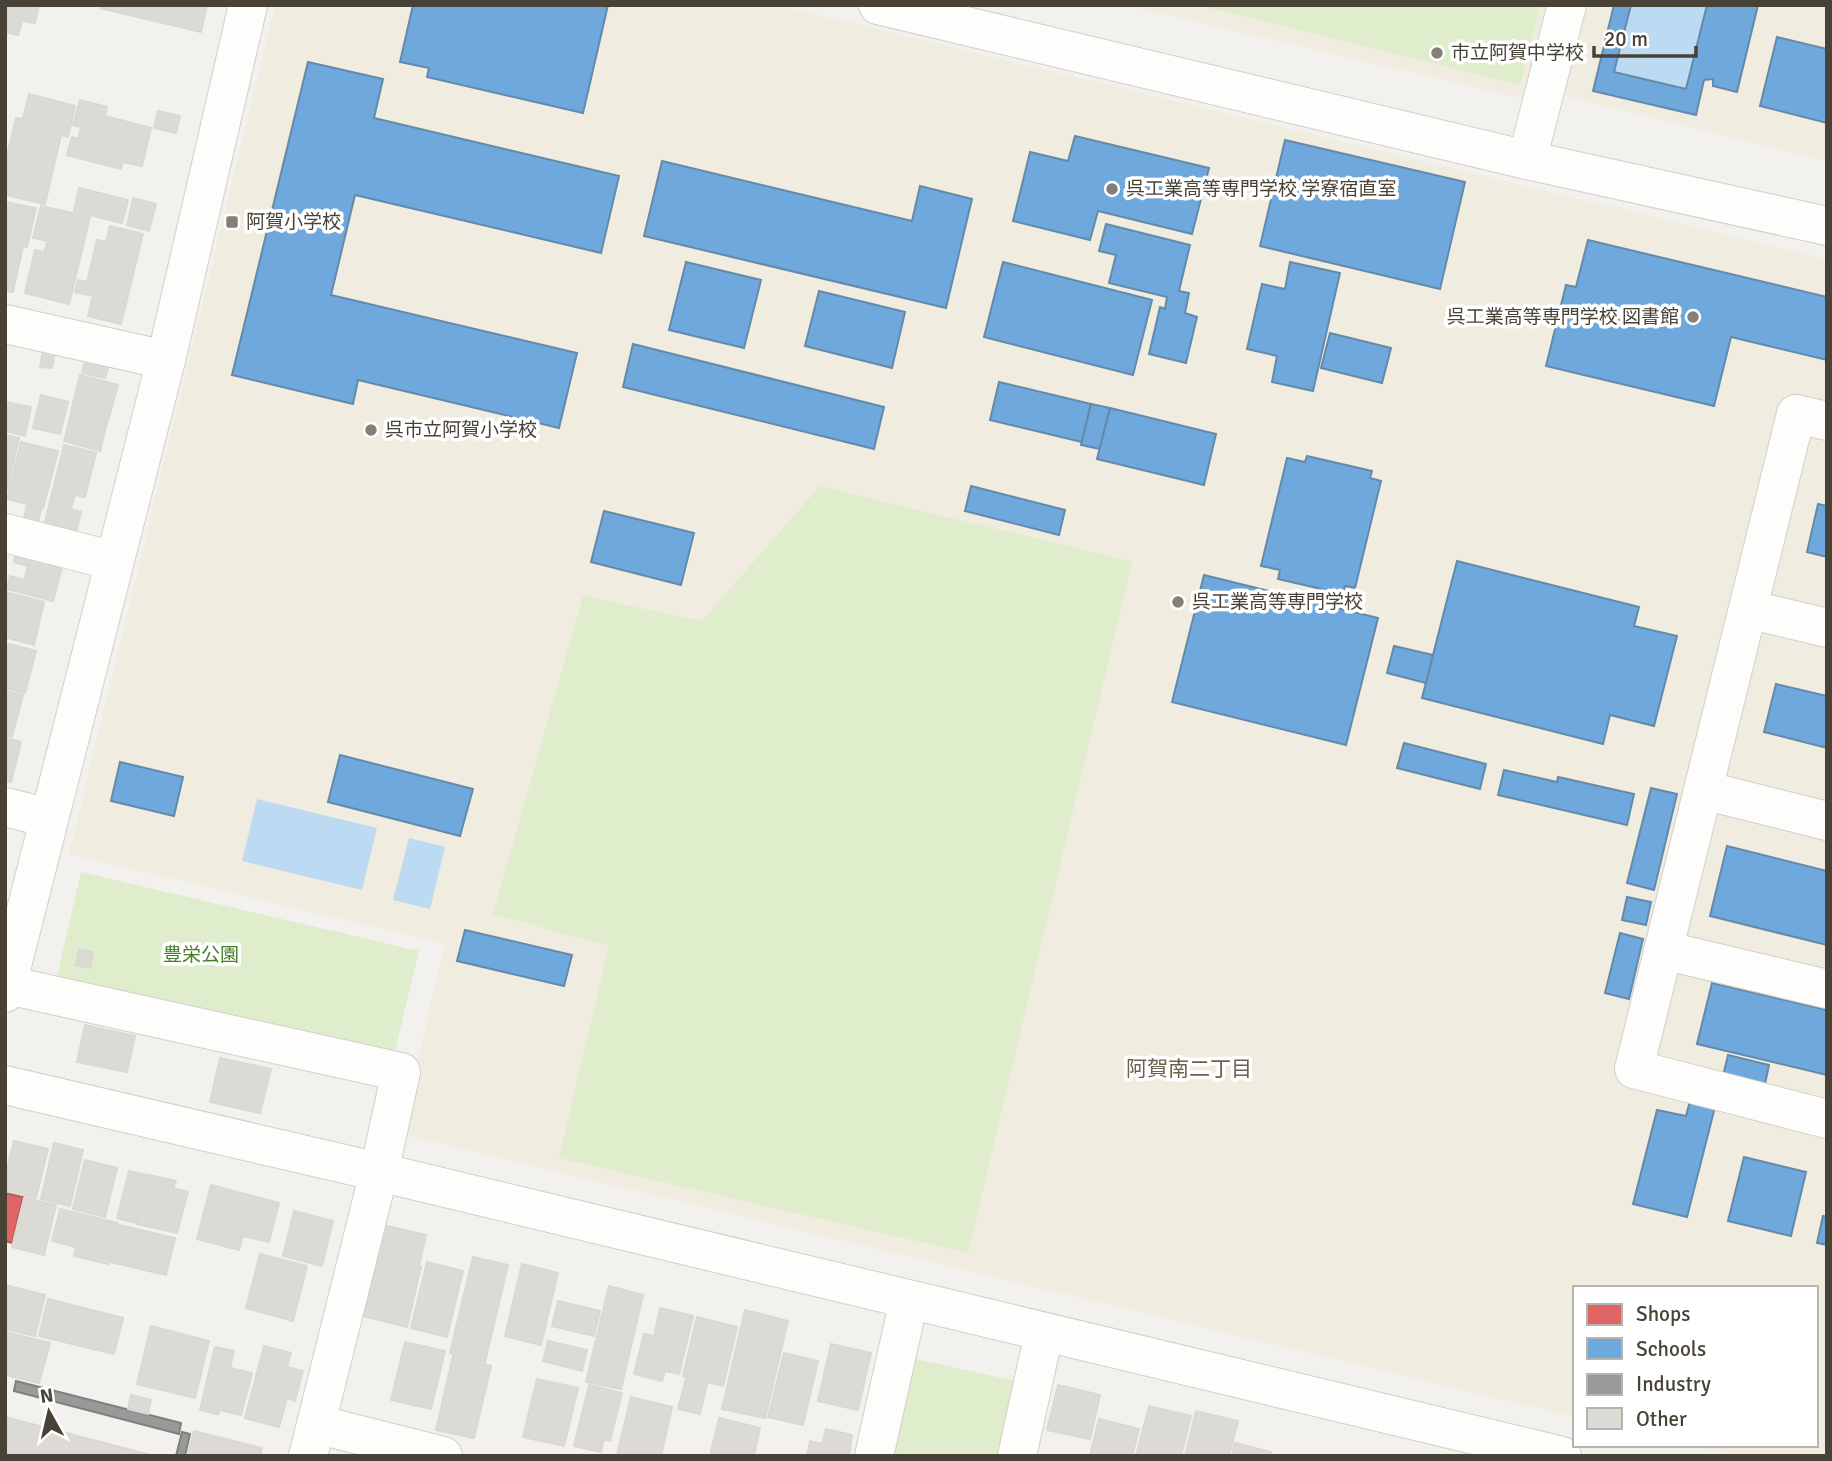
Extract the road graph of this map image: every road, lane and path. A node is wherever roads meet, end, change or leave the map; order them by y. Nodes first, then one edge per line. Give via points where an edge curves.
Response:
1 (248, 5) edge
2 (878, 5) edge
3 (1567, 5) edge
4 (1527, 160) junction
5 (1827, 226) edge
6 (5, 324) edge
7 (166, 360) junction
8 (1827, 421) edge
9 (5, 533) edge
10 (114, 561) junction
11 (1748, 609) junction
12 (1827, 628) edge
13 (1703, 790) junction
14 (5, 807) edge
15 (49, 818) junction
16 (1827, 821) edge
17 (1663, 950) junction
18 (6, 989) edge
19 (1827, 989) edge
20 (5, 1085) edge
21 (1827, 1119) edge
22 (379, 1172) junction
23 (909, 1300) junction
24 (1044, 1333) junction
25 (312, 1440) edge
26 (443, 1456) edge
27 (874, 1456) edge
28 (1017, 1456) edge
29 (1559, 1456) edge

1 - 7 street
2 - 4 street
3 - 4 street
4 - 5 street
6 - 7 street
7 - 10 street
8 - 11 street via 1796,414
9 - 10 street
10 - 15 street
11 - 12 street
11 - 13 street
13 - 16 street
13 - 17 street
14 - 15 street
15 - 18 street
17 - 19 street
17 - 21 street via 1634,1069
18 - 22 street via 401,1072
20 - 22 street
22 - 23 street
22 - 25 street
23 - 24 street
23 - 27 street
24 - 28 street
24 - 29 street
25 - 26 street

